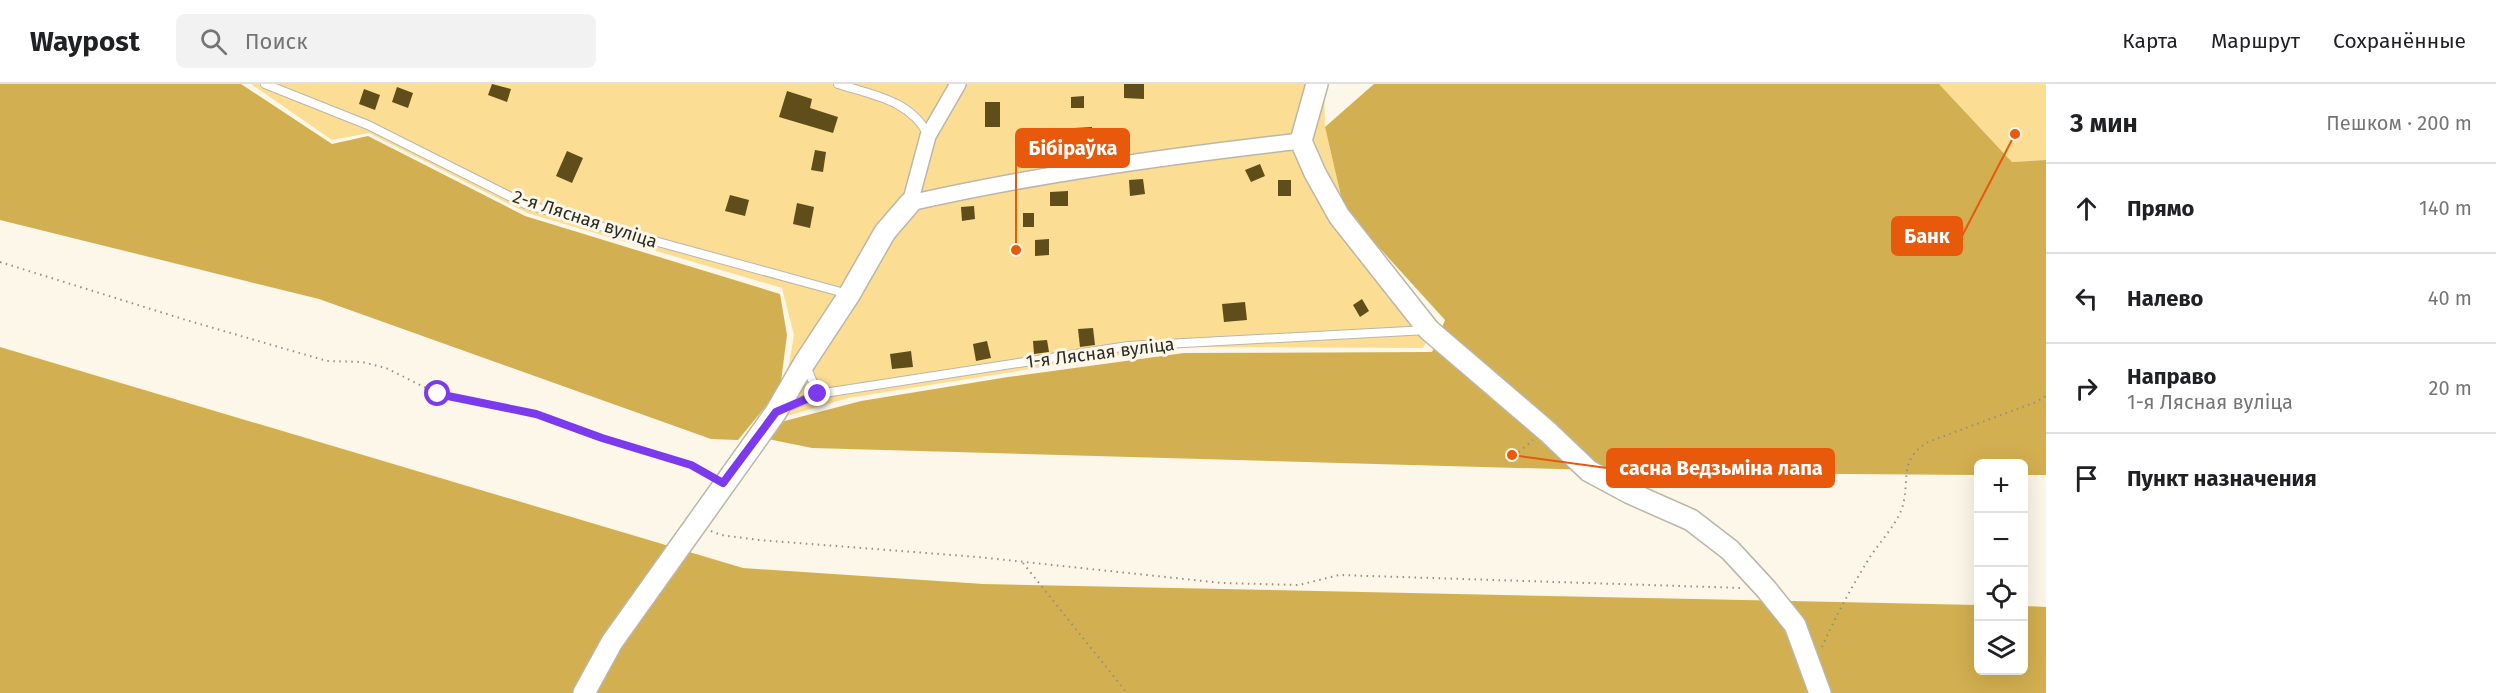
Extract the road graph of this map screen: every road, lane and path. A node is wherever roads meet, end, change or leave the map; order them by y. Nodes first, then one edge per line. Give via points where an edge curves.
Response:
1 (266, 84) edge
2 (838, 84) edge
3 (958, 84) edge
4 (1317, 84) edge
5 (928, 136) junction
6 (1301, 141) junction
7 (910, 203) junction
8 (0, 262) edge
9 (849, 295) junction
10 (1429, 330) junction
11 (805, 362) junction
12 (818, 394) junction
13 (2046, 396) edge
14 (776, 412) junction
15 (1548, 432) junction
16 (1514, 456) dead end
17 (723, 483) junction
18 (695, 523) junction
19 (1023, 562) junction
20 (1766, 589) junction
21 (1812, 672) junction
22 (585, 693) edge
23 (1128, 693) edge
24 (1820, 693) edge

1 - 9 lane, 2-я Лясная вуліца via 368,125 525,204
2 - 5 lane via 896,102 920,119
3 - 5 street
4 - 6 street
5 - 7 street
6 - 7 street via 1004,183
6 - 10 street via 1339,216
7 - 9 street via 885,232
8 - 17 path via 327,361 362,362 386,368 438,394 536,414 691,465
9 - 11 street
10 - 12 lane, 1-я Лясная вуліца via 1128,345
10 - 15 street
11 - 12 lane
11 - 14 street
12 - 14 lane, 1-я Лясная вуліца
13 - 21 path via 1915,450 1906,467 1906,493 1900,512 1837,615
14 - 17 street
15 - 16 path via 1538,435
15 - 20 street via 1589,471 1691,520 1730,550
17 - 18 street
18 - 19 path via 721,535
18 - 22 street via 612,642
19 - 20 path via 1222,583 1299,585 1339,575
19 - 23 path
20 - 21 street via 1795,625
21 - 24 street

